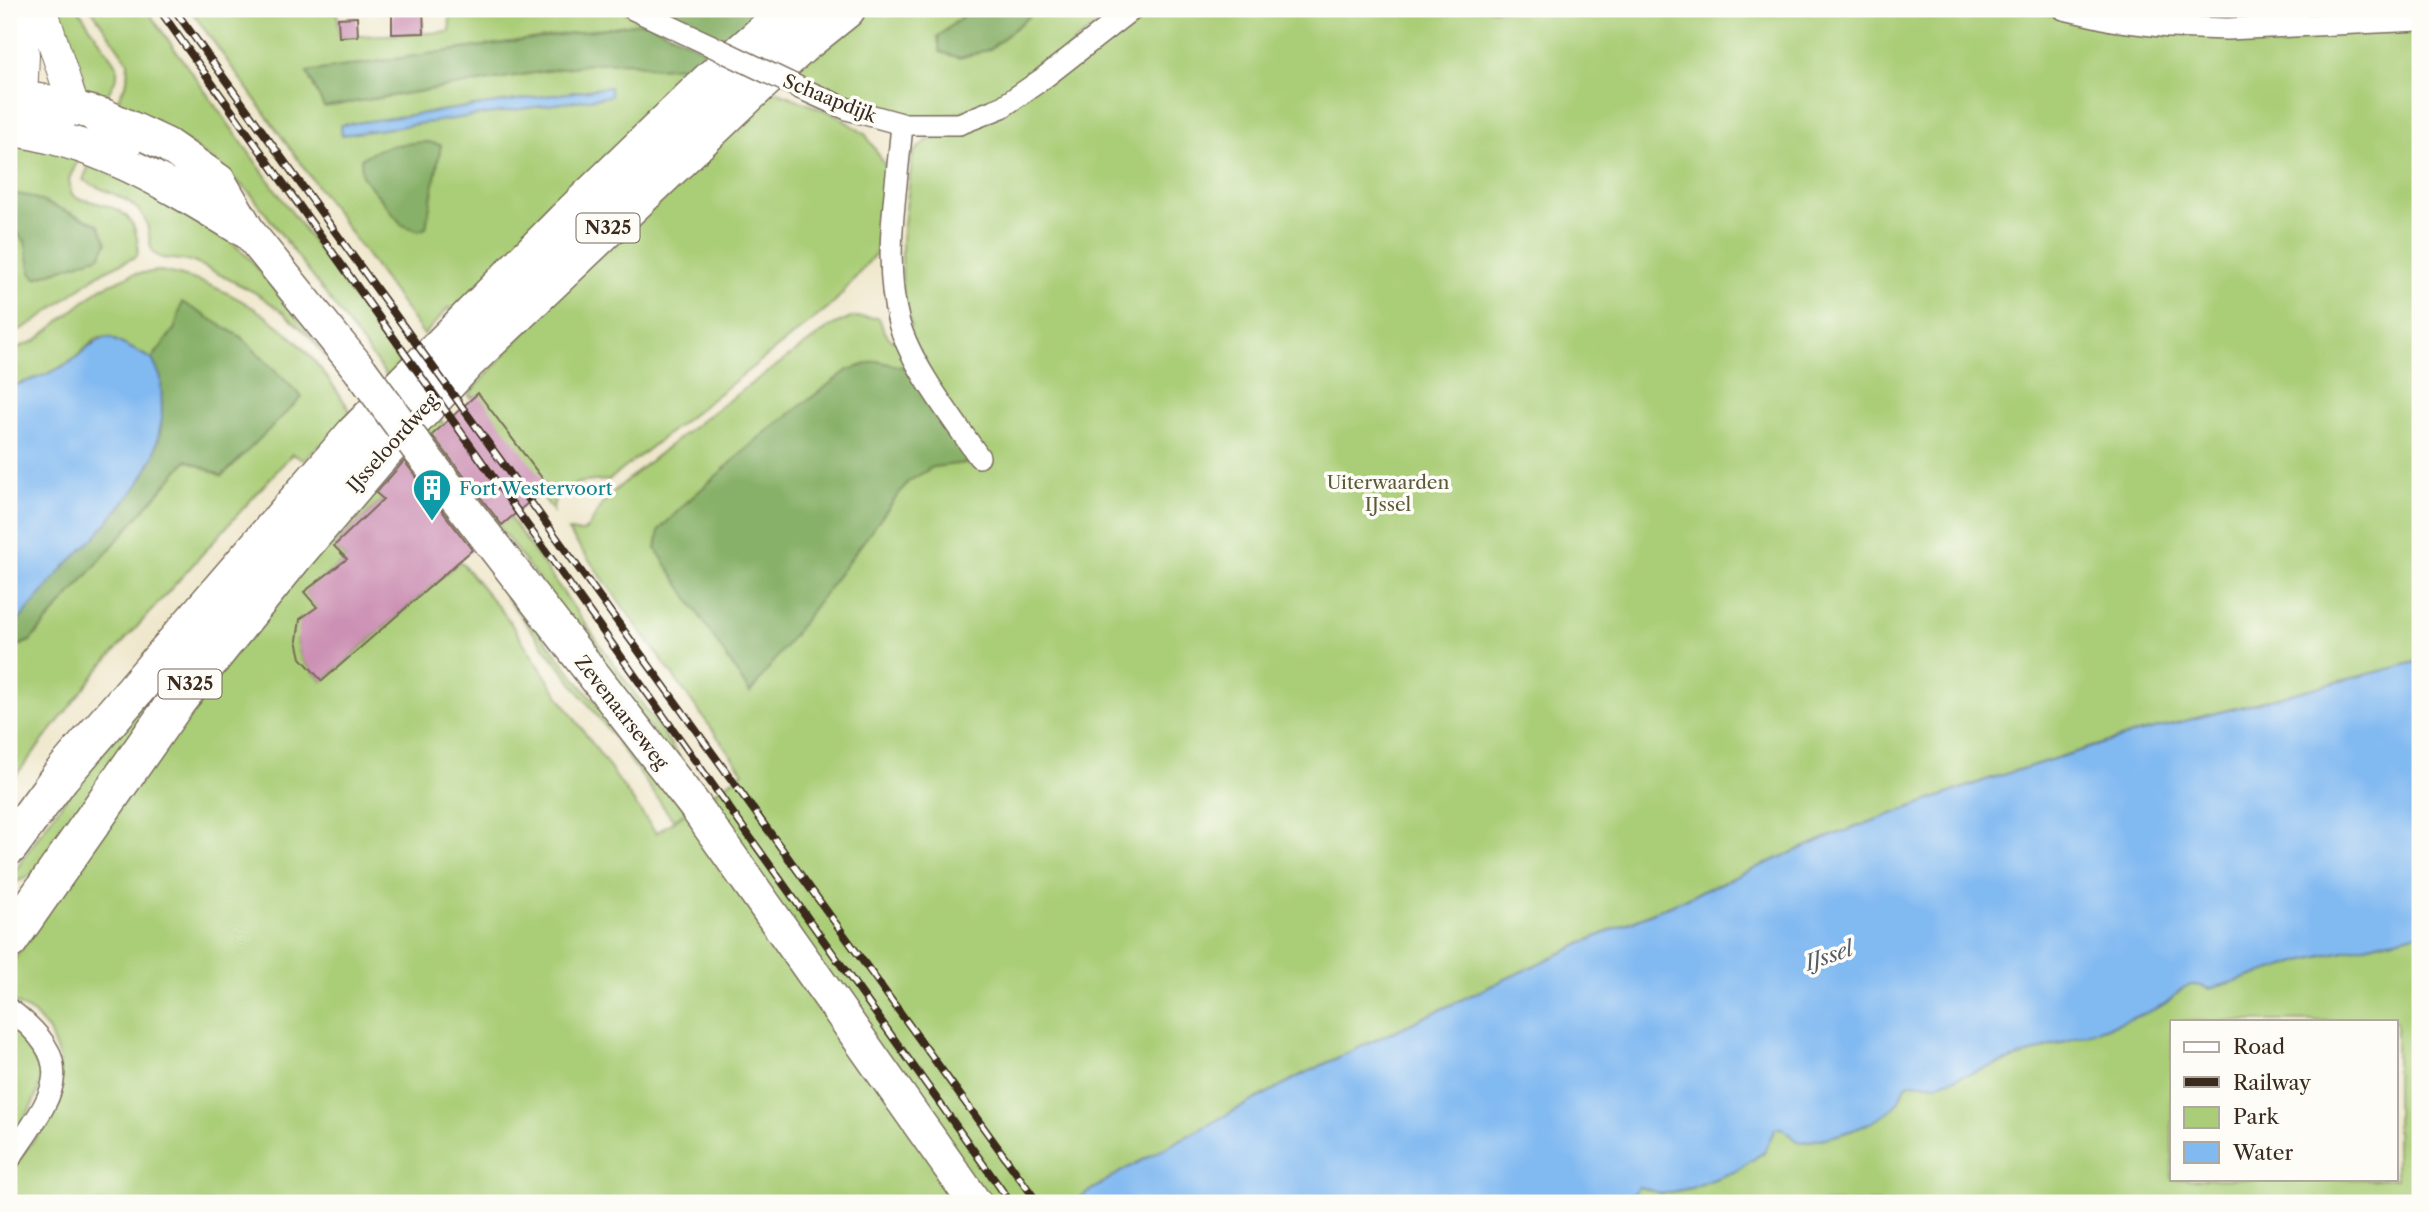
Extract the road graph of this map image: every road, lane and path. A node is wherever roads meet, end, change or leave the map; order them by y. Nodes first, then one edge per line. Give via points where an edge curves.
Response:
1 (20, 9) edge
2 (42, 9) edge
3 (633, 9) edge
4 (791, 9) edge
5 (846, 9) edge
6 (1132, 9) edge
7 (2064, 9) edge
8 (2420, 20) edge
9 (15, 98) edge
10 (74, 107) junction
11 (902, 124) junction
12 (25, 131) edge
13 (142, 154) dead end
14 (208, 196) dead end
15 (250, 234) junction
16 (979, 457) dead end
17 (60, 776) junction
18 (9, 820) edge
19 (9, 846) edge
20 (11, 927) edge
21 (9, 1009) edge
22 (9, 1160) edge
23 (975, 1203) edge

1 - 9 street via 24,55
2 - 10 street
3 - 11 street, Schaapdijk, bridge via 847,109
4 - 17 highway, IJsseloordweg / N325 via 565,221 356,433
5 - 20 highway, IJsseloordweg / N325 via 749,93 466,362 380,455 178,699
6 - 11 street, Schaapdijk via 1002,107 959,124
7 - 8 street via 2169,27 2227,29
9 - 10 main road, Zevenaarseweg
9 - 12 street
10 - 12 street
10 - 13 lane via 97,133
10 - 15 main road, Zevenaarseweg via 105,116 166,145 219,181
11 - 16 street via 890,282 900,326 921,370
12 - 15 main road, Zevenaarseweg via 90,148 155,177
14 - 15 lane, Zevenaarseweg
15 - 23 main road, Zevenaarseweg, bridge via 695,806
17 - 18 highway
17 - 19 highway, IJsseloordweg / N325
21 - 22 street via 44,1041 54,1065 48,1101

